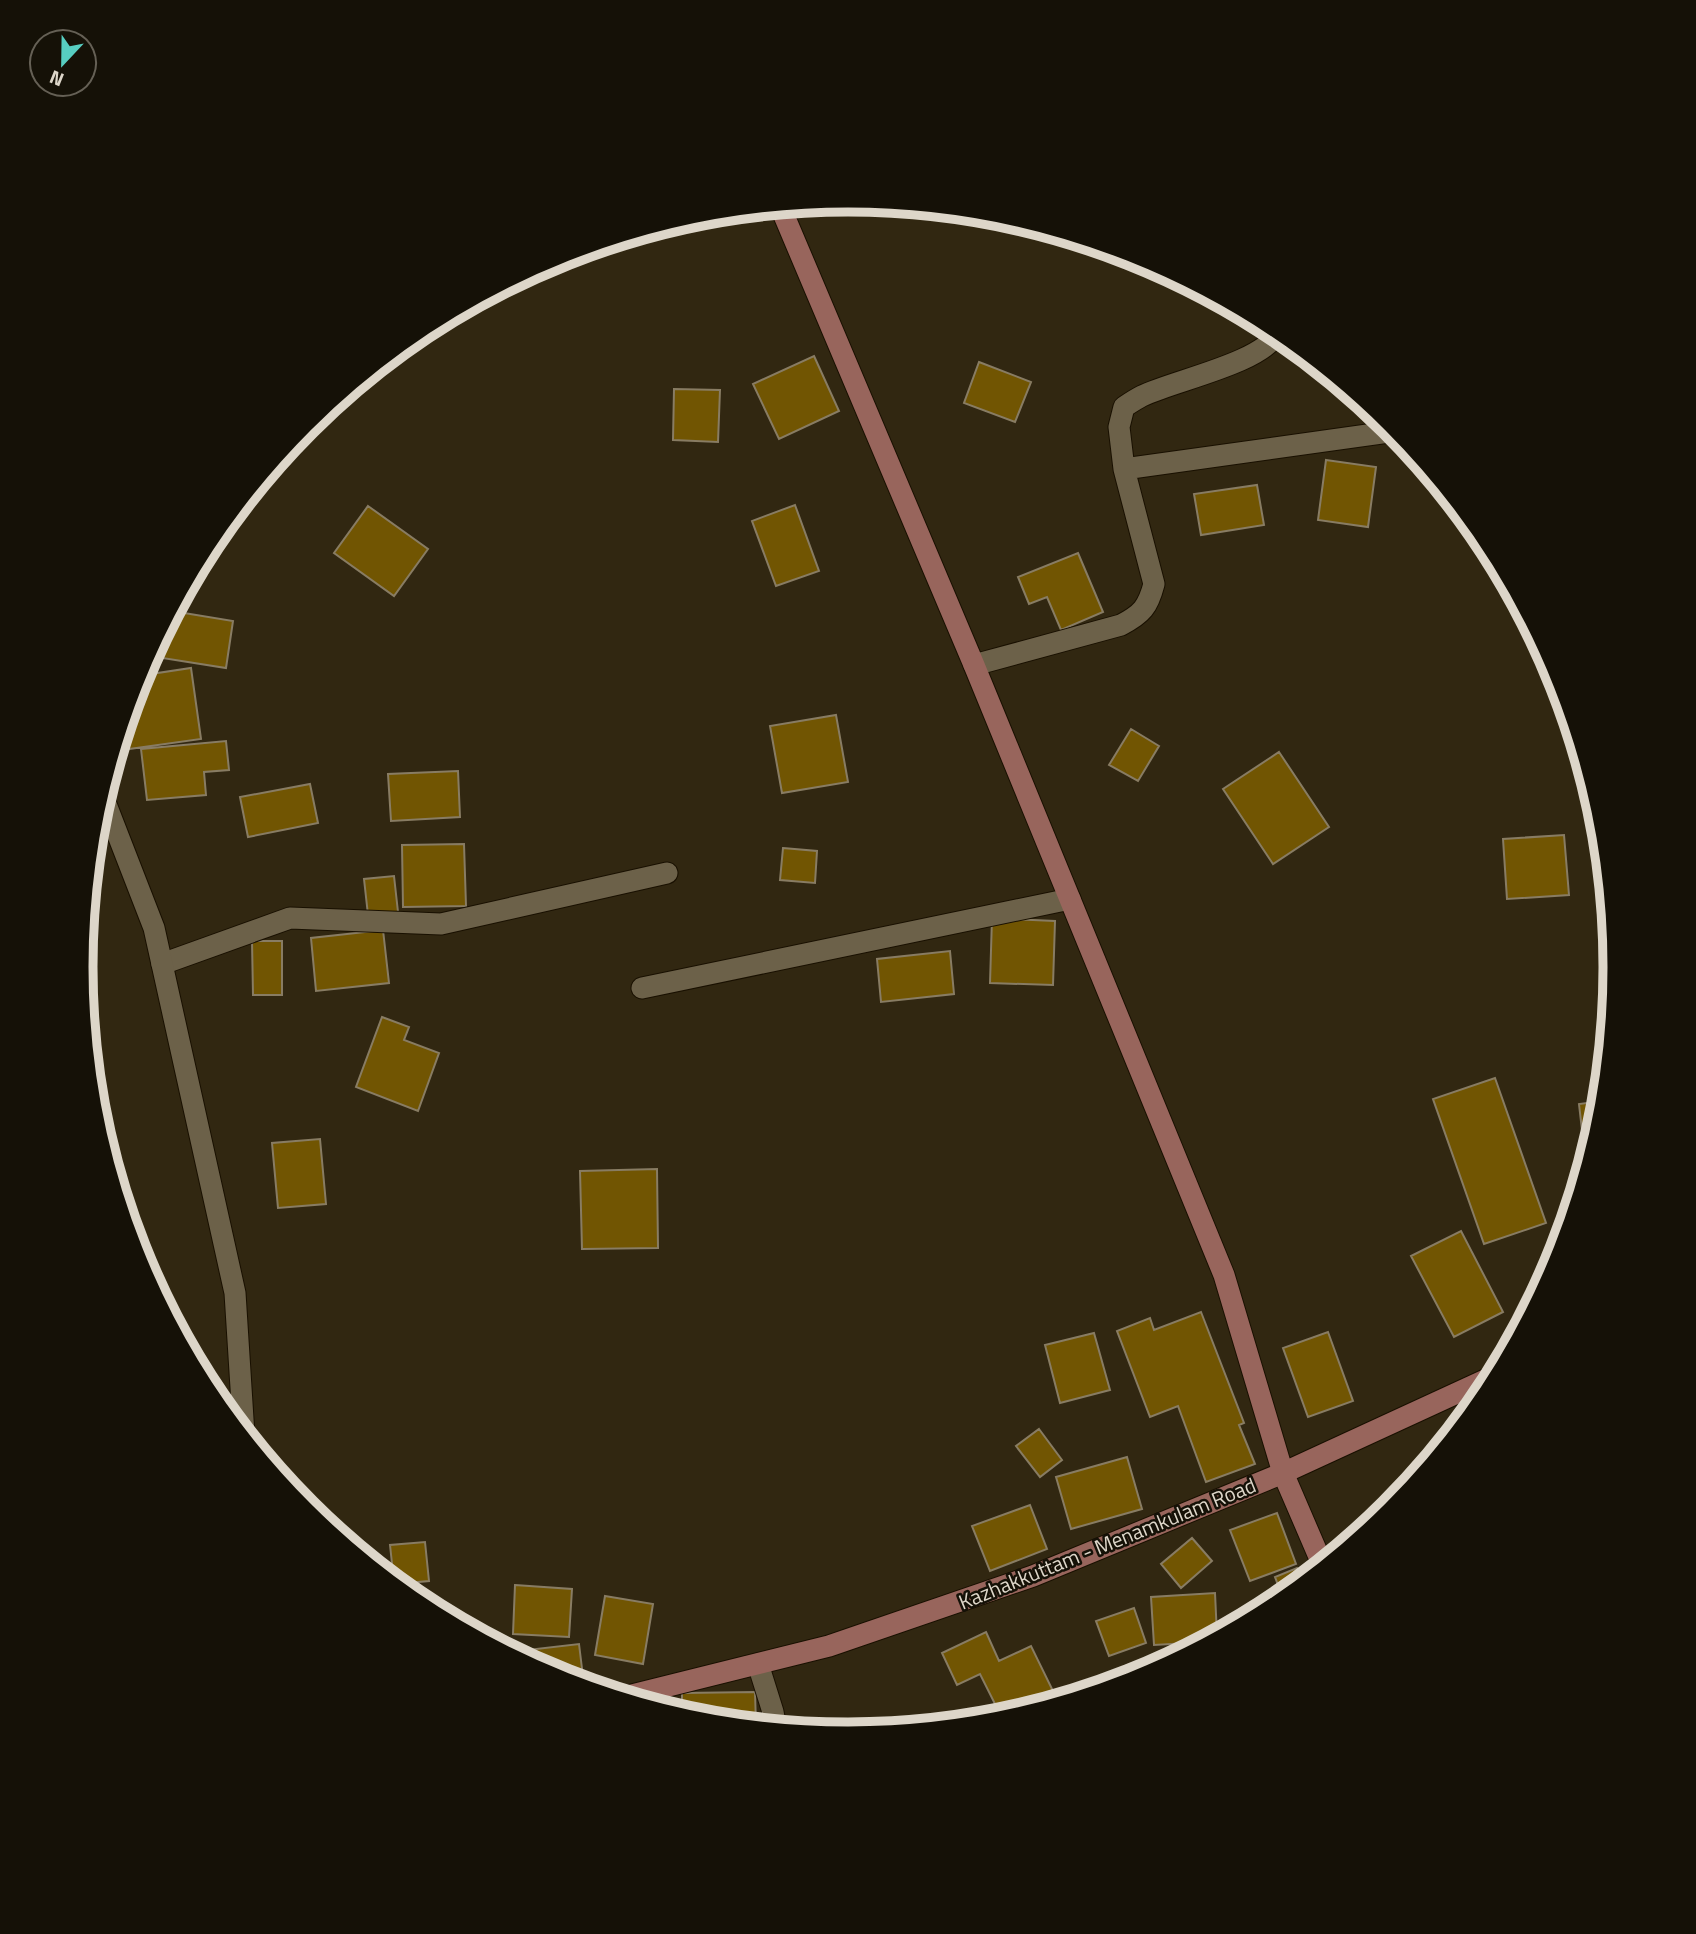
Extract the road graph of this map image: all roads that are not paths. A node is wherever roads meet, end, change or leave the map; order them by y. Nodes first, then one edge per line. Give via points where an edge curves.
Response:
1 (784, 215) edge
2 (1271, 341) edge
3 (1382, 433) edge
4 (1124, 469) junction
5 (974, 665) junction
6 (109, 812) edge
7 (667, 873) dead end
8 (1070, 899) junction
9 (162, 964) junction
10 (642, 988) dead end
11 (1478, 1383) edge
12 (243, 1419) edge
13 (1283, 1473) junction
14 (1318, 1557) edge
15 (758, 1664) junction
16 (640, 1693) edge
17 (774, 1719) edge

1 - 5 street
2 - 4 street via 1255,354 1141,396 1124,407 1119,427
3 - 4 street
4 - 5 street via 1154,584 1138,616 1121,625
5 - 8 street
6 - 9 street via 154,928
7 - 9 street via 441,925 290,918
8 - 10 street
8 - 13 street via 1224,1275
9 - 12 street via 235,1293
11 - 13 street, Kazhakkuttam - Menamkulam Road
13 - 14 street
13 - 15 street, Kazhakkuttam - Menamkulam Road via 1033,1576 829,1646
15 - 16 street, Kazhakkuttam - Menamkulam Road
15 - 17 street

